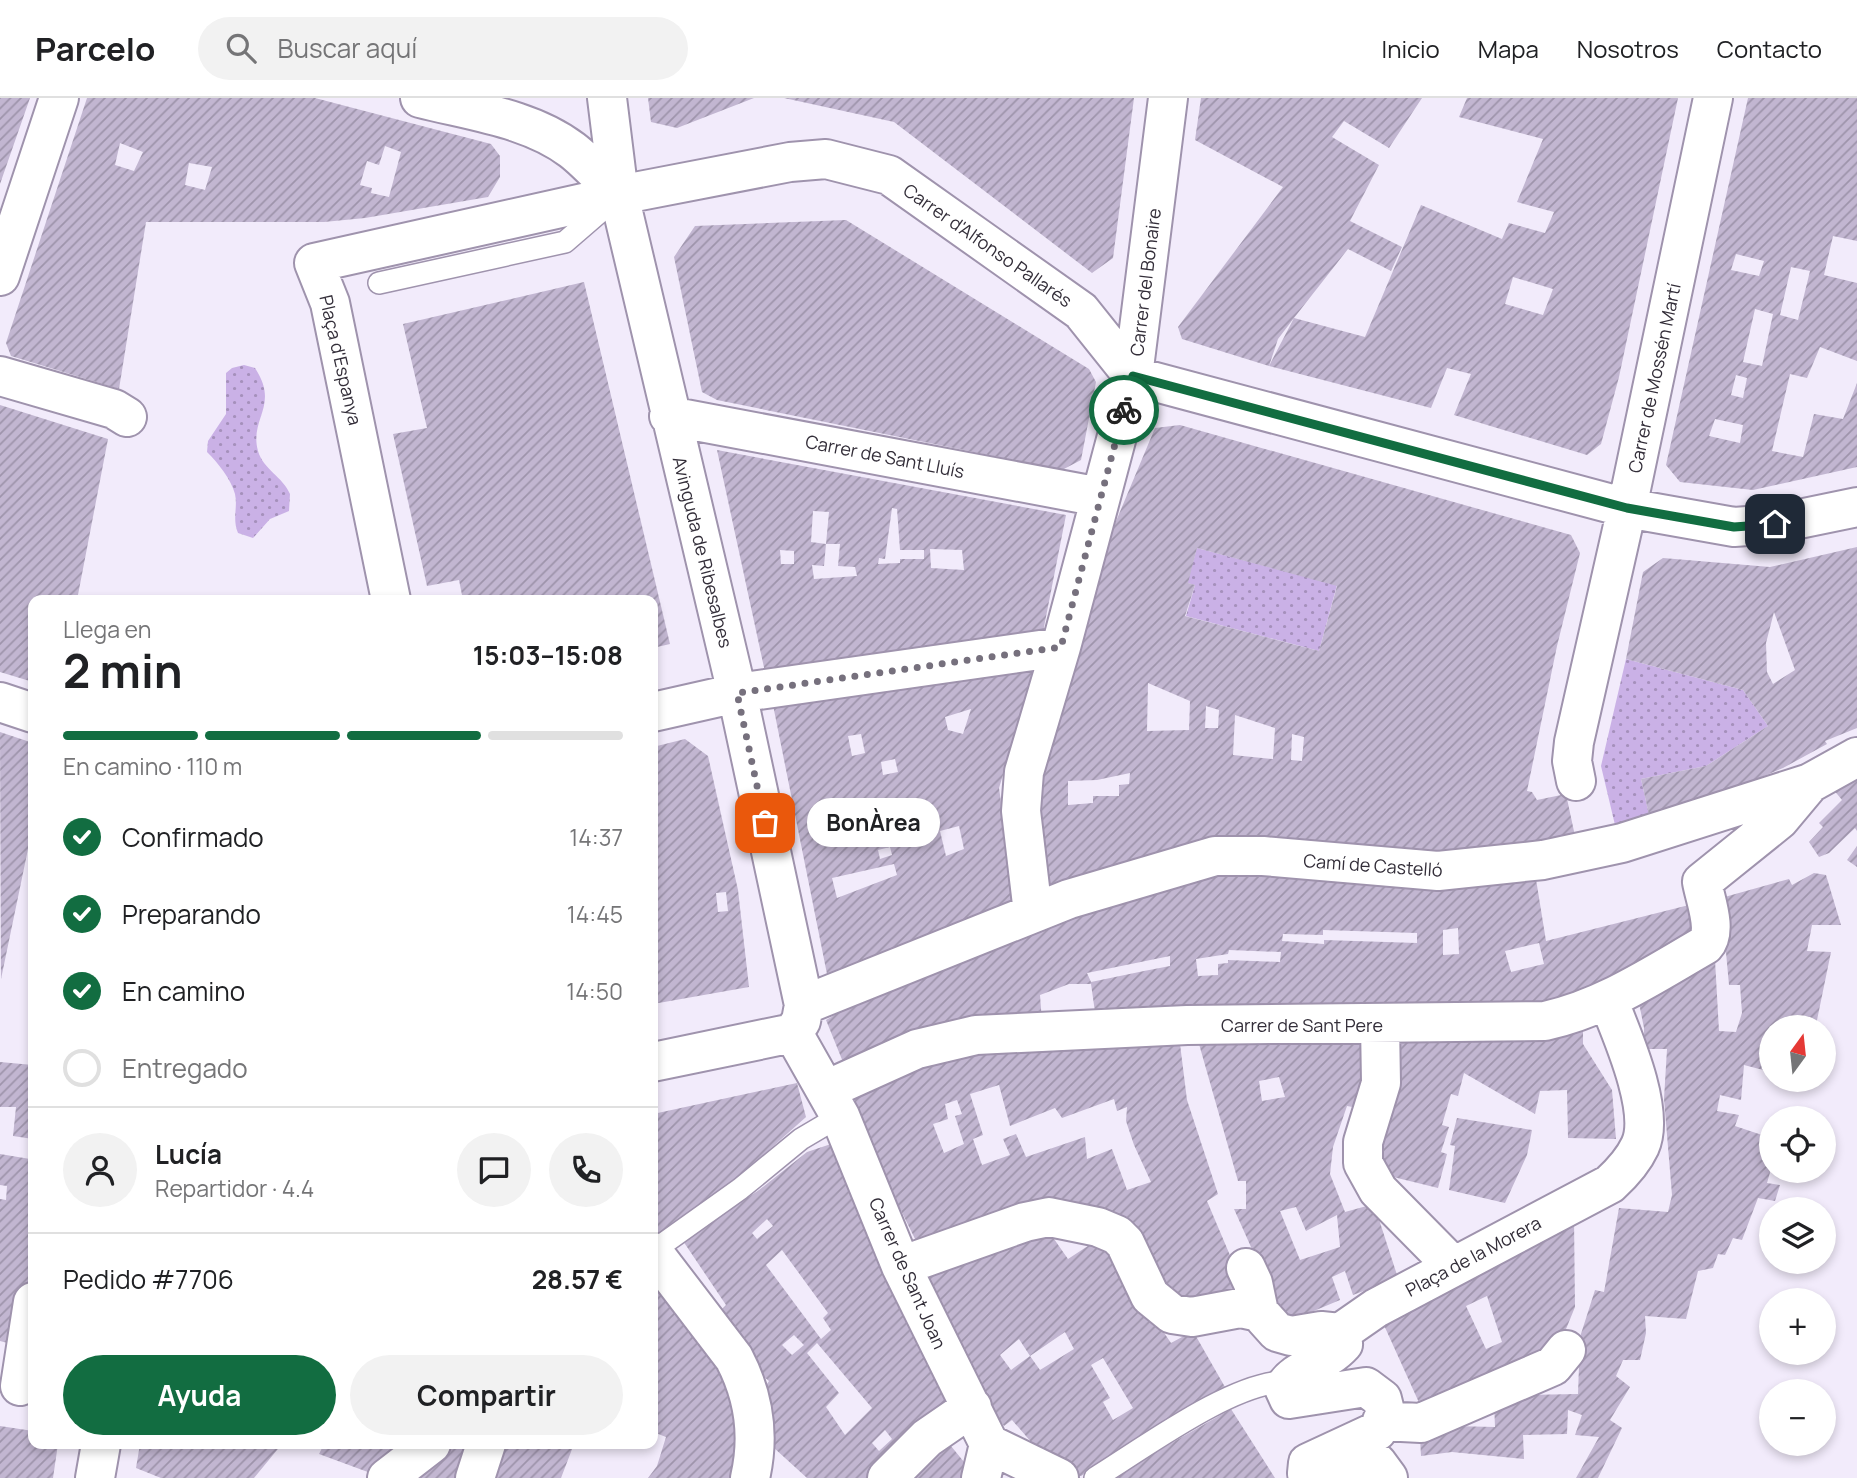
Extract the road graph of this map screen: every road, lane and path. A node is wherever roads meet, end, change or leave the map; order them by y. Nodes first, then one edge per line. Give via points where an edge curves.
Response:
1 (59, 98) edge
2 (420, 98) edge
3 (607, 98) edge
4 (1168, 98) edge
5 (1713, 98) edge
6 (619, 195) junction
7 (0, 276) edge
8 (379, 283) dead end
9 (0, 376) edge
10 (1133, 376) junction
11 (127, 416) dead end
12 (669, 416) junction
13 (1100, 497) junction
14 (1857, 507) edge
15 (1627, 508) junction
16 (390, 595) edge
17 (1061, 647) junction
18 (737, 693) junction
19 (0, 702) edge
20 (28, 711) edge
21 (658, 711) edge
22 (1857, 757) edge
23 (1576, 781) dead end
24 (1810, 783) junction
25 (1033, 913) junction
26 (1608, 1000) junction
27 (798, 1019) junction
28 (1380, 1024) junction
29 (658, 1061) edge
30 (833, 1103) junction
31 (658, 1248) edge
32 (658, 1259) edge
33 (901, 1266) junction
34 (1453, 1266) junction
35 (1246, 1268) dead end
36 (1259, 1312) junction
37 (28, 1330) edge
38 (1340, 1333) junction
39 (1566, 1350) dead end
40 (1288, 1382) junction
41 (18, 1385) edge
42 (972, 1407) junction
43 (1382, 1421) junction
44 (484, 1449) edge
45 (985, 1461) edge
46 (1383, 1471) edge
47 (1312, 1477) edge
48 (475, 1478) edge
49 (750, 1478) edge
50 (887, 1478) edge
51 (1059, 1478) edge
52 (1095, 1478) edge

1 - 7 street
2 - 6 street via 526,125 550,136 573,151
3 - 6 street, Avinguda de Ribesalbes
4 - 10 street, Carrer del Bonaire
5 - 15 street, Carrer de Mossén Martí
6 - 8 lane via 565,242
6 - 10 street, Carrer d'Alfonso Pallarés via 790,162 826,159 863,166 889,176 1081,311
6 - 12 street, Avinguda de Ribesalbes
6 - 16 street, Plaça d'Espanya via 314,263 330,303
9 - 11 street
10 - 13 street, Carrer del Bonaire
10 - 15 street
12 - 13 street, Carrer de Sant Lluís
12 - 18 street, Avinguda de Ribesalbes
13 - 17 street, Carrer del Bonaire
14 - 15 street via 1767,526 1734,527
15 - 23 street, Carrer de Mossén Martí via 1574,742
17 - 18 street
17 - 25 street, Carrer del Bonaire via 1022,787
18 - 21 street
18 - 27 street, Avinguda de Ribesalbes
19 - 20 street
22 - 24 street
24 - 25 street, Camí de Castelló via 1622,843 1543,860 1438,871 1215,856 1149,873
24 - 26 street, Carrer de Sant Pere via 1779,820 1702,882 1711,927 1709,940
25 - 27 street, Camí de Castelló
26 - 28 street, Carrer de Sant Pere via 1545,1021
26 - 34 street, Plaça de la Morera via 1630,1061 1644,1128 1640,1146 1610,1185
27 - 29 street, Camí de Castelló
27 - 30 street, Carrer de Sant Joan
28 - 30 street, Carrer de Sant Pere via 1187,1025 976,1035 917,1049
28 - 34 street via 1381,1083 1363,1142 1363,1163 1378,1189
30 - 31 lane via 801,1139
30 - 33 street, Carrer de Sant Joan
32 - 49 street via 743,1376 756,1433
33 - 36 street via 1049,1217 1117,1235 1150,1296 1172,1314 1192,1317 1240,1308
33 - 42 street, Carrer de Sant Joan
34 - 38 street, Plaça de la Morera
35 - 36 street
36 - 38 street via 1278,1332 1291,1336
37 - 41 street
38 - 40 street, Plaça de la Morera via 1343,1344 1330,1359
39 - 43 street via 1553,1366 1421,1423
40 - 43 street via 1284,1388 1289,1399 1366,1387 1382,1399 1386,1415
40 - 52 lane via 1274,1381 1228,1397
42 - 45 street, Carrer de Sant Joan
42 - 50 street via 927,1438
43 - 47 street via 1377,1431 1308,1463 1307,1473
44 - 48 street
45 - 51 street, Carrer de Sant Joan
46 - 47 street

